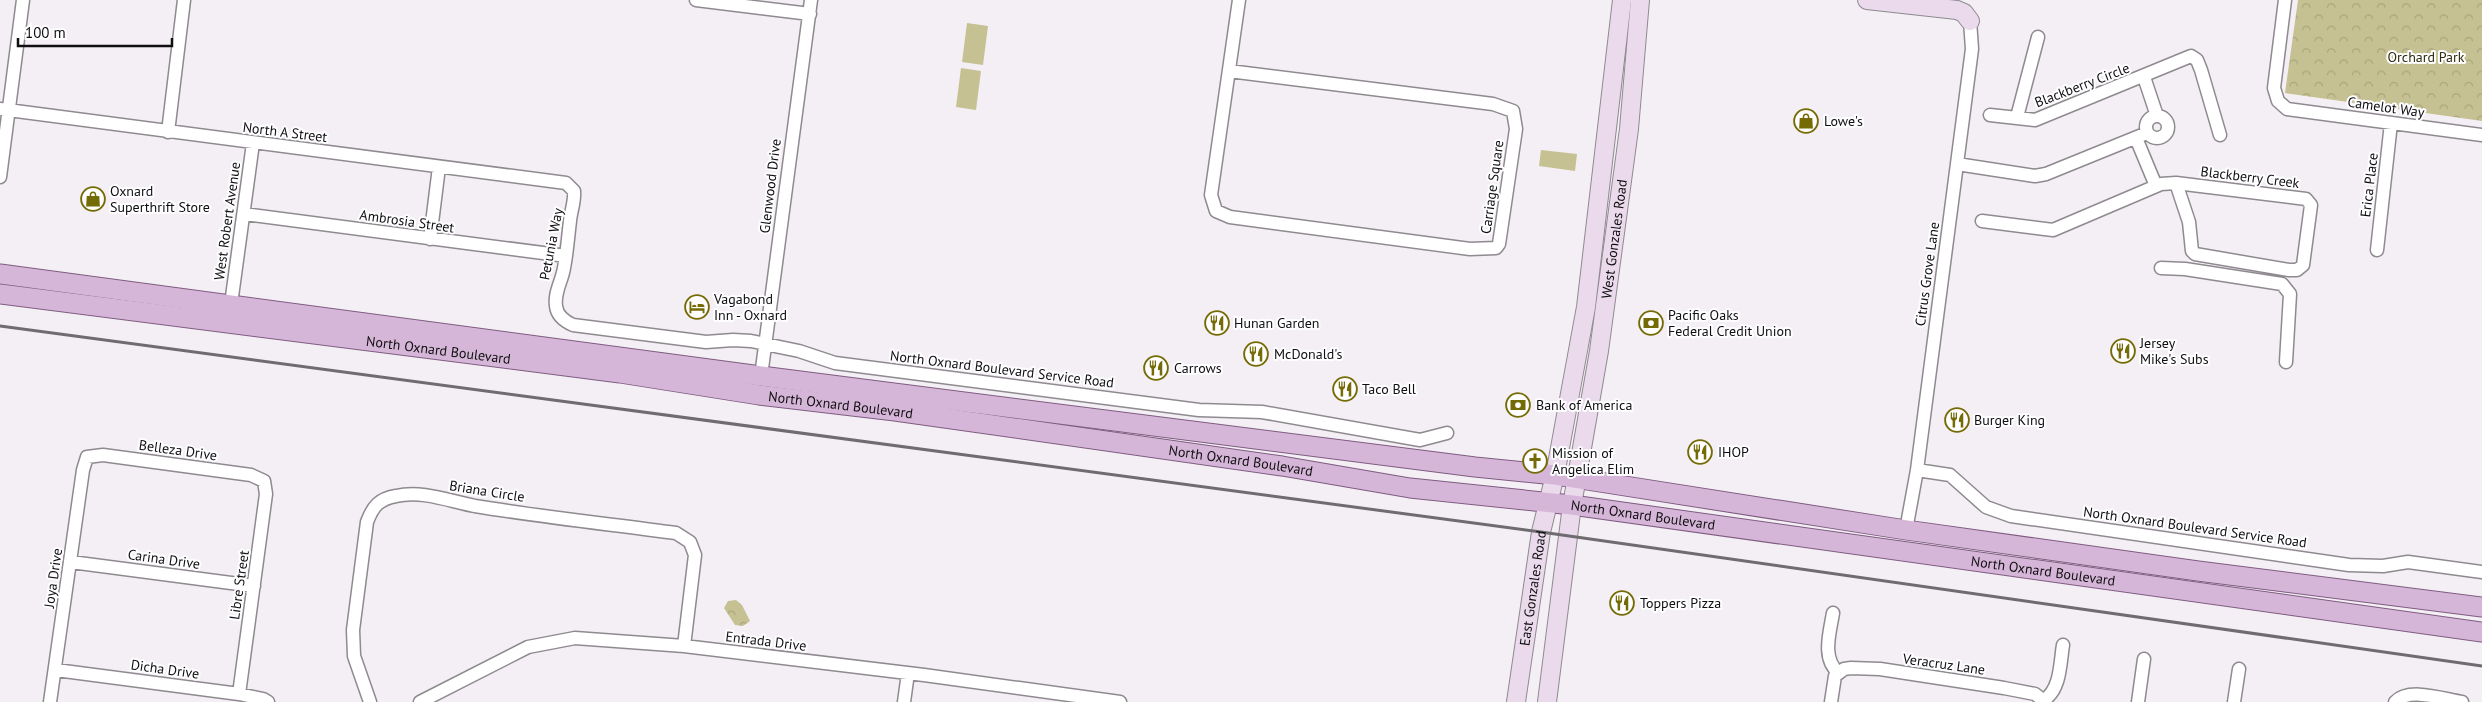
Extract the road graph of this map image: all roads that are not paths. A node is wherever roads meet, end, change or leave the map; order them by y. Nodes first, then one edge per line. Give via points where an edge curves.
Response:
1 (23, 0) edge
2 (184, 0) edge
3 (696, 0) edge
4 (811, 0) edge
5 (1239, 0) edge
6 (1622, 0) edge
7 (1640, 0) edge
8 (1868, 0) edge
9 (2285, 0) edge
10 (810, 14) junction
11 (1970, 21) joint
12 (2038, 36) dead end
13 (1229, 71) junction
14 (2144, 77) junction
15 (5, 110) edge
16 (1990, 115) dead end
17 (2157, 116) junction
18 (2017, 117) junction
19 (2392, 123) junction
20 (168, 132) junction
21 (2220, 135) dead end
22 (2482, 135) edge
23 (2142, 136) junction
24 (253, 143) junction
25 (1957, 164) junction
26 (439, 167) junction
27 (0, 177) edge
28 (566, 183) joint
29 (2176, 183) junction
30 (2156, 186) junction
31 (1600, 189) junction
32 (1620, 191) junction
33 (244, 214) junction
34 (1982, 221) dead end
35 (430, 239) junction
36 (2377, 250) dead end
37 (566, 256) junction
38 (2161, 268) dead end
39 (0, 274) edge
40 (0, 294) edge
41 (62, 302) junction
42 (231, 304) junction
43 (558, 314) joint
44 (764, 344) junction
45 (450, 351) junction
46 (2286, 362) dead end
47 (761, 376) junction
48 (726, 390) junction
49 (823, 402) junction
50 (1446, 433) dead end
51 (1271, 440) junction
52 (88, 457) joint
53 (1249, 462) junction
54 (1917, 470) junction
55 (1555, 475) junction
56 (1576, 478) junction
57 (264, 481) joint
58 (1548, 502) junction
59 (1572, 505) junction
60 (1906, 530) junction
61 (1862, 546) junction
62 (1954, 559) junction
63 (71, 562) junction
64 (2482, 572) edge
65 (254, 586) junction
66 (2441, 603) junction
67 (2482, 608) edge
68 (1833, 613) dead end
69 (2408, 624) junction
70 (2482, 632) edge
71 (2063, 645) dead end
72 (684, 646) junction
73 (2144, 658) dead end
74 (2238, 669) dead end
75 (56, 670) junction
76 (908, 673) junction
77 (1839, 673) junction
78 (239, 694) junction
79 (2399, 698) edge
80 (1517, 701) edge
81 (2044, 701) edge
82 (50, 702) edge
83 (268, 702) edge
84 (370, 702) edge
85 (420, 702) edge
86 (904, 702) edge
87 (1120, 702) edge
88 (1547, 702) edge
89 (1831, 702) edge
90 (2138, 702) edge
91 (2234, 702) edge
92 (2462, 702) edge

1 - 15 street
2 - 20 street
3 - 10 street
4 - 10 street, Glenwood Drive
5 - 13 street, Carriage Square
6 - 31 main road, West Gonzales Road
7 - 32 main road, West Gonzales Road
8 - 11 main road via 1957,10
9 - 19 street, Camelot Way via 2274,88 2278,101 2287,109
10 - 44 street, Glenwood Drive
11 - 25 street, Citrus Grove Lane via 1972,49
12 - 18 street
13 - 13 street, Carriage Square via 1211,195 1214,209 1221,214 1470,249 1496,248 1499,244 1516,129 1513,111 1493,104
14 - 17 street, Blackberry Circle
14 - 18 street, Blackberry Circle via 2035,120
14 - 21 street via 2195,57
15 - 20 street, North A Street
15 - 27 street
16 - 18 street, Blackberry Circle
17 - 23 street via 2147,122
17 - 23 street, Blackberry Circle via 2168,124 2166,134 2156,139
19 - 22 street, Camelot Way
19 - 36 street, Erica Place
20 - 24 street, North A Street
23 - 25 street, Blackberry Circle via 2035,176
23 - 30 street
24 - 26 street, North A Street
24 - 33 street, West Robert Avenue
25 - 54 street, Citrus Grove Lane
26 - 28 street, North A Street
26 - 35 street
28 - 37 street, Petunia Way via 574,191 575,198
29 - 29 street, Blackberry Creek via 2195,254 2289,270 2297,270 2303,265 2311,205 2306,199
29 - 30 street, Blackberry Creek
30 - 34 street, Blackberry Creek via 2053,230
31 - 32 main road
31 - 55 main road, West Gonzales Road via 1586,306
32 - 56 main road, West Gonzales Road via 1599,351
33 - 35 street, Ambrosia Street
33 - 42 street, West Robert Avenue
35 - 37 street, Ambrosia Street
37 - 43 street, Petunia Way via 556,293
38 - 46 street via 2282,284 2290,294
39 - 42 main road, North Oxnard Boulevard
40 - 41 main road, North Oxnard Boulevard
41 - 42 main road via 92,297 207,312
41 - 45 main road, North Oxnard Boulevard
42 - 45 main road via 239,314 248,318 405,338
42 - 47 main road, North Oxnard Boulevard
43 - 44 street, North Oxnard Boulevard Service Road via 573,325 692,341 741,340
44 - 47 street, Glenwood Drive
44 - 50 street, North Oxnard Boulevard Service Road via 835,363 1200,410 1243,410 1420,440
45 - 48 main road, North Oxnard Boulevard
47 - 48 main road via 750,381 737,381
47 - 49 main road via 780,387 812,390
47 - 51 main road, North Oxnard Boulevard
48 - 49 main road, North Oxnard Boulevard
49 - 53 main road, North Oxnard Boulevard
51 - 53 main road
51 - 55 main road, North Oxnard Boulevard
52 - 57 street, Belleza Drive via 103,455 251,476
52 - 63 street, Joya Drive via 83,470
53 - 58 main road, North Oxnard Boulevard via 1410,488
54 - 60 street, Citrus Grove Lane
54 - 64 street, North Oxnard Boulevard Service Road via 1950,476 1986,507 2011,516 2356,566 2408,562
55 - 56 main road, North Oxnard Boulevard
55 - 58 main road, East Gonzales Road
56 - 59 main road, East Gonzales Road
56 - 60 main road, North Oxnard Boulevard
57 - 65 street, Libre Street via 266,494
58 - 59 main road, North Oxnard Boulevard
58 - 80 main road, East Gonzales Road
59 - 61 main road, North Oxnard Boulevard
59 - 88 main road, East Gonzales Road
60 - 61 main road via 1901,536 1879,535
60 - 62 main road via 1919,539 1947,546
60 - 66 main road, North Oxnard Boulevard
61 - 62 main road, North Oxnard Boulevard
62 - 69 main road, North Oxnard Boulevard
63 - 65 street, Carina Drive
63 - 75 street, Joya Drive
65 - 78 street, Libre Street
66 - 67 main road, North Oxnard Boulevard
66 - 69 main road via 2438,611
68 - 77 street via 1828,654 1833,668
69 - 70 main road, North Oxnard Boulevard
71 - 81 street via 2057,683
72 - 76 street, Entrada Drive
72 - 84 street, Briana Circle via 695,555 690,542 676,532 476,506 426,495 397,496 382,500 372,509 367,522 354,622 354,656
72 - 85 street, Entrada Drive via 574,638 546,643 504,658
73 - 90 street
74 - 91 street
75 - 78 street, Dicha Drive
75 - 82 street, Joya Drive
76 - 86 street
76 - 87 street, Entrada Drive
77 - 81 street, Veracruz Lane via 1851,668 1880,670 2004,688 2035,694
77 - 89 street via 1833,683
78 - 83 street, Dicha Drive via 263,698
79 - 92 street

